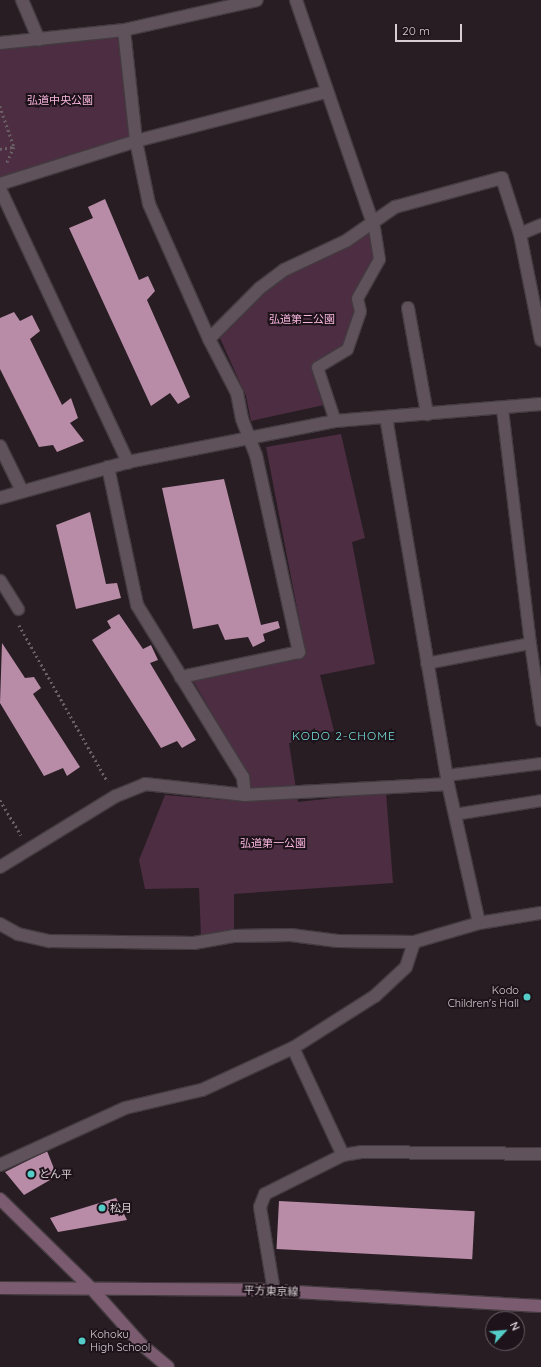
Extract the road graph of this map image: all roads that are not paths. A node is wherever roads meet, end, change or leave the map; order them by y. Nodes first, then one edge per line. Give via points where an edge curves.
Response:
1 (22, 0) edge
2 (257, 0) edge
3 (296, 0) edge
4 (124, 30) junction
5 (39, 40) junction
6 (0, 43) edge
7 (326, 92) junction
8 (136, 141) junction
9 (0, 184) edge
10 (0, 189) edge
11 (373, 223) junction
12 (541, 225) edge
13 (520, 234) junction
14 (408, 308) dead end
15 (208, 339) junction
16 (541, 340) edge
17 (541, 404) edge
18 (502, 409) junction
19 (427, 414) junction
20 (386, 417) junction
21 (335, 421) junction
22 (249, 438) junction
23 (0, 446) edge
24 (128, 462) junction
25 (108, 467) junction
26 (22, 491) junction
27 (0, 498) edge
28 (0, 580) edge
29 (18, 609) road end
30 (530, 643) junction
31 (426, 664) junction
32 (181, 677) junction
33 (541, 720) edge
34 (541, 763) edge
35 (447, 780) junction
36 (246, 795) junction
37 (541, 800) edge
38 (454, 814) junction
39 (0, 867) edge
40 (541, 913) edge
41 (478, 923) junction
42 (0, 924) edge
43 (414, 942) junction
44 (293, 1048) junction
45 (541, 1154) edge
46 (343, 1155) junction
47 (0, 1165) edge
48 (0, 1199) edge
49 (0, 1288) edge
50 (91, 1288) junction
51 (274, 1291) junction
52 (541, 1306) edge
53 (168, 1367) edge

1 - 5 street
2 - 4 street
3 - 7 street
4 - 5 street
4 - 8 street
5 - 6 street
7 - 8 street
7 - 11 street
8 - 9 street
8 - 15 street via 150,204
10 - 24 street
11 - 13 street via 395,207 502,178
11 - 15 street via 284,270 260,288
11 - 21 lane via 378,259 357,298 360,311 347,349 317,367
12 - 13 street
13 - 16 street
14 - 19 street
15 - 22 street via 237,393
17 - 18 street
18 - 19 street
18 - 30 lane
19 - 20 street
20 - 21 street
20 - 31 street
21 - 22 street
22 - 24 street
22 - 32 street via 256,455 299,652
23 - 26 street
24 - 25 street
25 - 26 street
25 - 32 street via 137,605
26 - 27 street
28 - 29 lane
30 - 31 lane
30 - 33 lane
31 - 35 street
32 - 36 street via 243,777
34 - 35 lane
35 - 36 street
35 - 38 street
36 - 39 street via 145,784 116,796
37 - 38 lane
38 - 41 street
40 - 41 street
41 - 43 street
42 - 43 street via 18,934 49,941 194,943 234,936 291,935 338,941
43 - 44 street via 406,967 375,996
44 - 46 street
44 - 47 street via 202,1090 125,1108
45 - 46 street via 360,1152
46 - 51 street via 265,1194 260,1207
48 - 50 main road
49 - 50 main road, 平方東京線
50 - 51 main road, 平方東京線
50 - 53 main road via 142,1345
51 - 52 main road, 平方東京線

